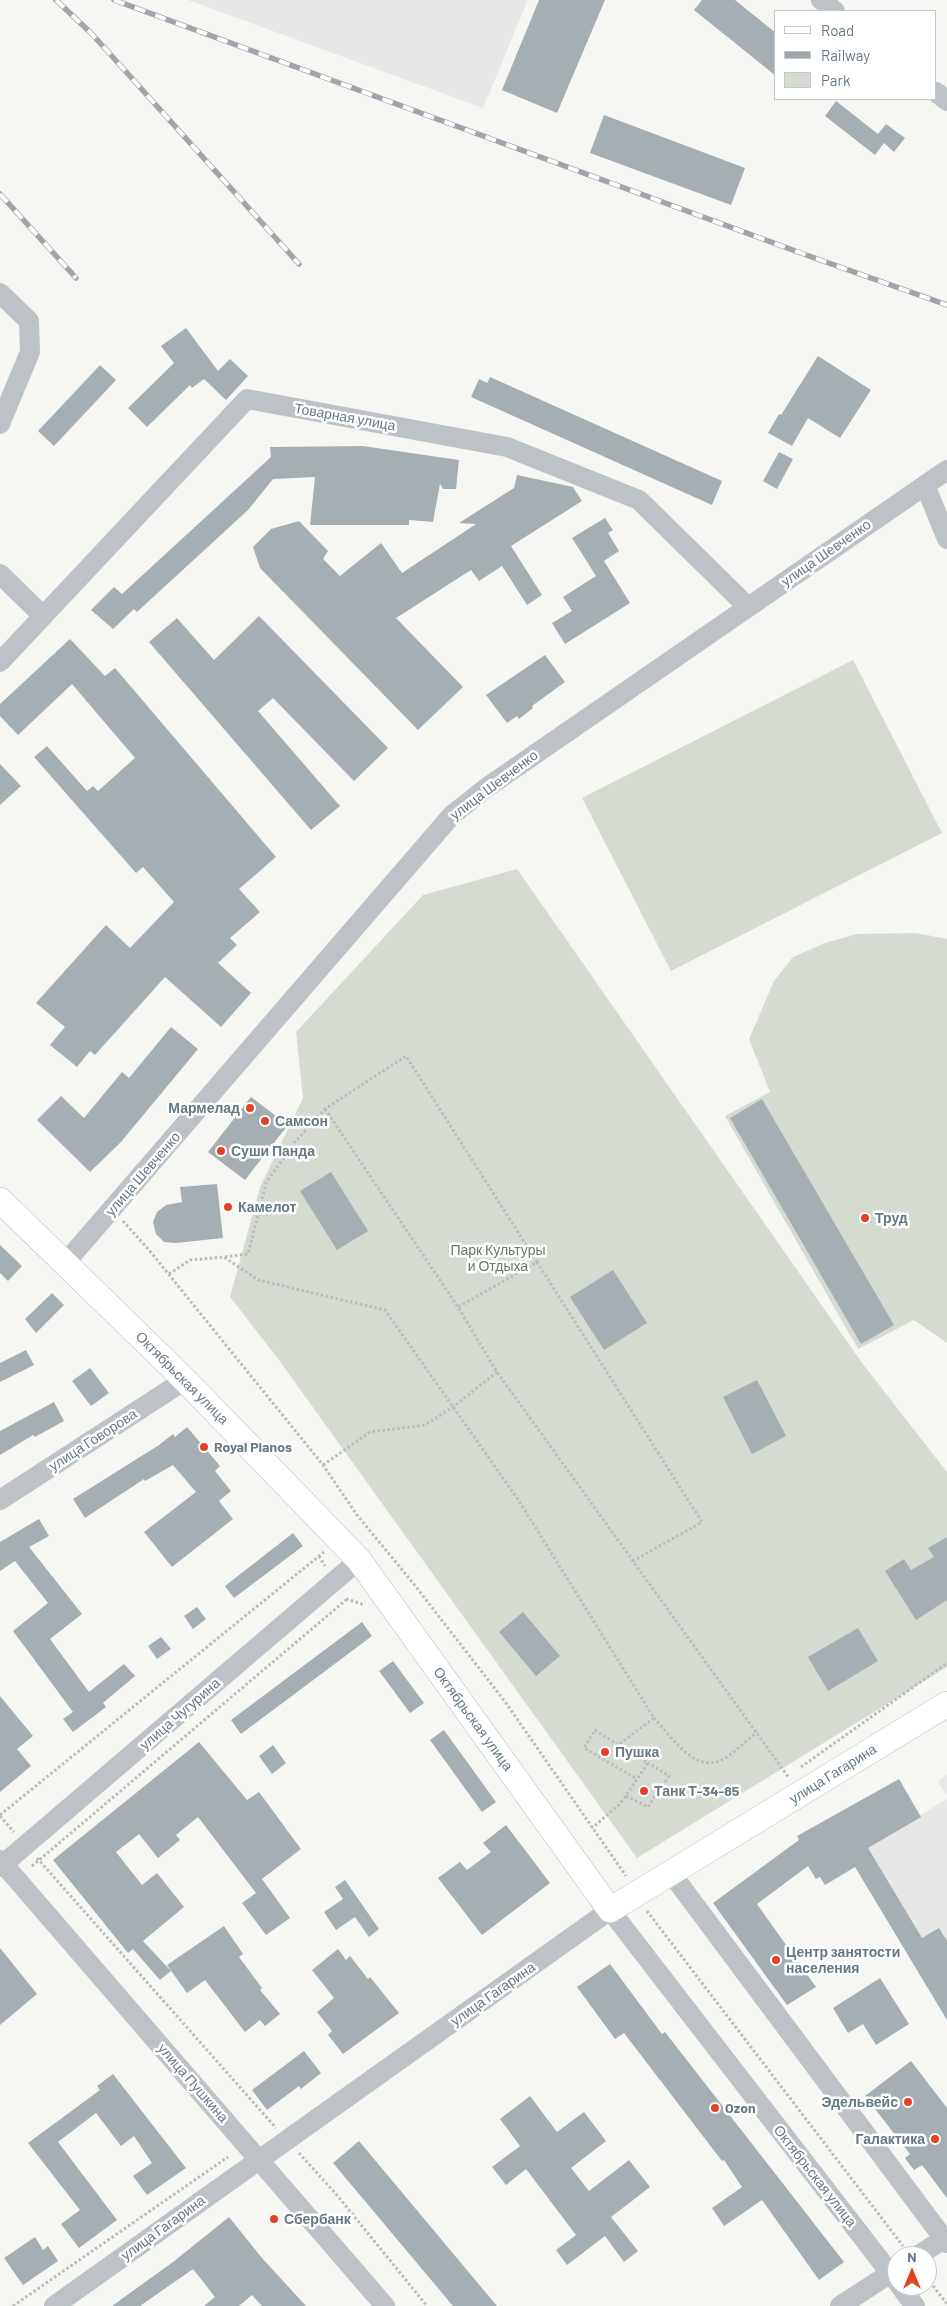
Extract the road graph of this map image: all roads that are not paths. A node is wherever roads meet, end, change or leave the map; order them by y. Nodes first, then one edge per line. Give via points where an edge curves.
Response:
1 (821, 0) edge
2 (834, 10) edge
3 (937, 93) edge
4 (947, 101) edge
5 (0, 293) edge
6 (0, 424) edge
7 (947, 470) edge
8 (925, 485) junction
9 (947, 539) edge
10 (0, 574) edge
11 (748, 607) junction
12 (43, 616) junction
13 (0, 662) edge
14 (0, 1200) edge
15 (66, 1262) junction
16 (185, 1380) junction
17 (0, 1500) edge
18 (359, 1560) junction
19 (947, 1704) edge
20 (5, 1867) edge
21 (671, 1873) junction
22 (610, 1910) junction
23 (259, 2160) junction
24 (945, 2241) edge
25 (930, 2246) edge
26 (887, 2266) edge
27 (887, 2282) edge
28 (54, 2306) edge
29 (385, 2306) edge
30 (840, 2306) edge

1 - 2 street
3 - 4 street
5 - 6 street via 29,321 30,352
7 - 8 street, улица Шевченко
8 - 9 street
8 - 11 street, улица Шевченко
10 - 12 street
11 - 12 street, Товарная улица via 639,500 507,447 246,399
11 - 15 street, улица Шевченко via 494,783 452,816
12 - 13 street, Товарная улица
14 - 15 main road, Октябрьская улица
15 - 16 main road, Октябрьская улица
16 - 17 street, улица Говорова
16 - 18 main road, Октябрьская улица
18 - 20 street, улица Чугурина
18 - 22 main road, Октябрьская улица
19 - 21 main road, улица Гагарина
20 - 23 street, улица Пушкина
21 - 22 main road, улица Гагарина
21 - 24 street
22 - 23 street, улица Гагарина
22 - 26 street, Октябрьская улица
23 - 28 street, улица Гагарина
23 - 29 street, улица Пушкина
24 - 25 street
27 - 30 street

